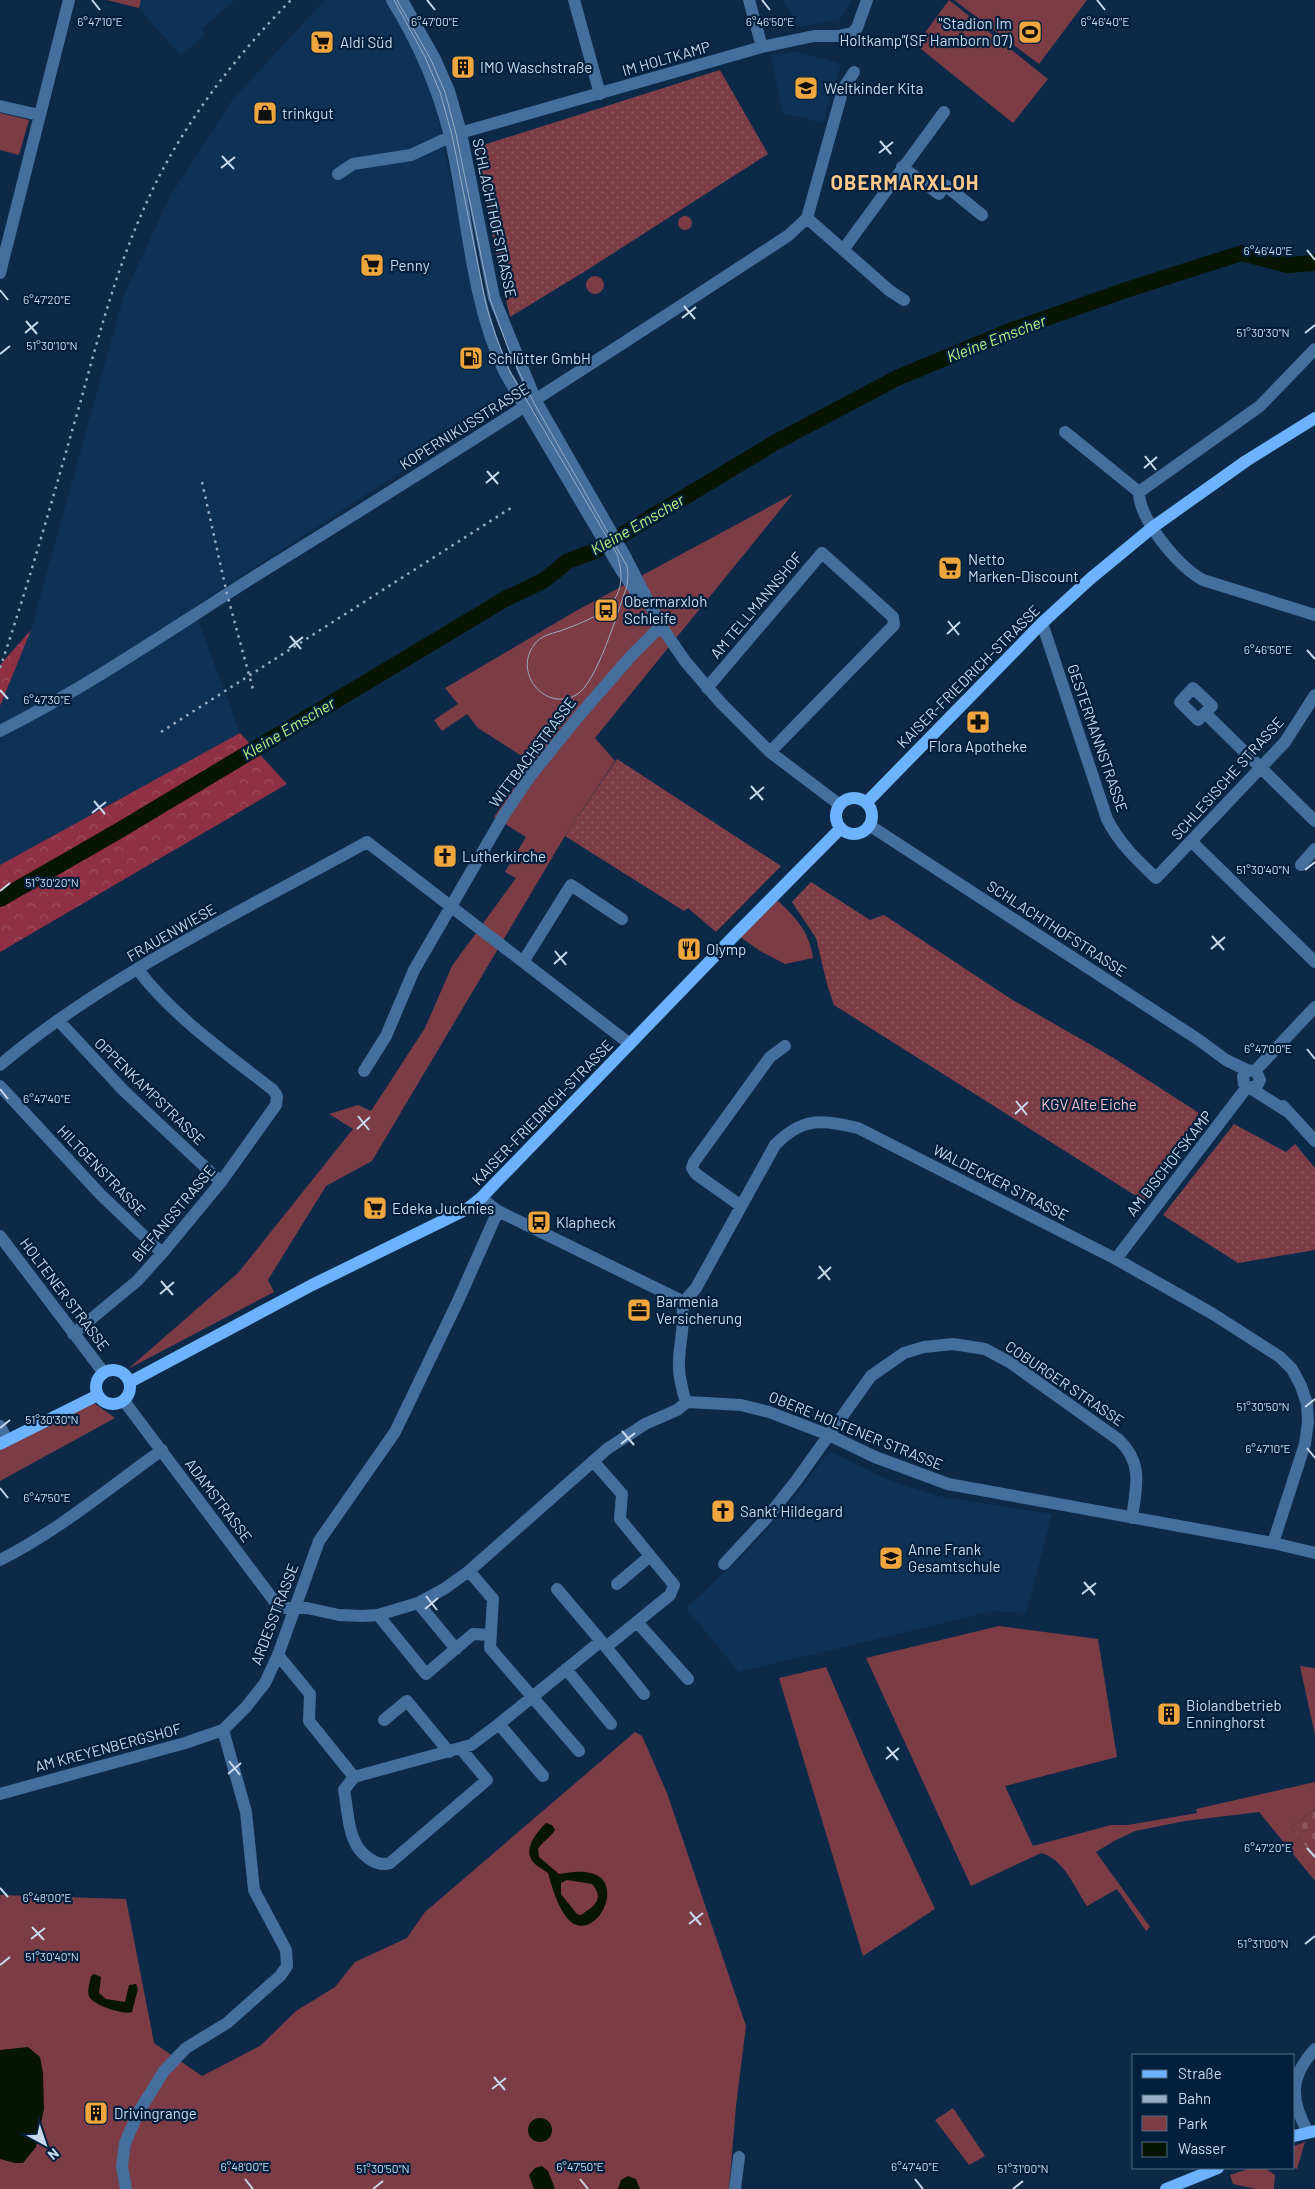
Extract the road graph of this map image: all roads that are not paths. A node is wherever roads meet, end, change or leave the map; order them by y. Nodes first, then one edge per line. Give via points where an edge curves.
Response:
1 (69, 0) edge
2 (392, 0) edge
3 (402, 0) edge
4 (574, 0) edge
5 (748, 0) edge
6 (867, 0) edge
7 (762, 47) junction
8 (854, 72) dead end
9 (600, 94) junction
10 (0, 106) edge
11 (944, 112) dead end
12 (39, 115) junction
13 (456, 135) junction
14 (902, 166) junction
15 (338, 174) dead end
16 (982, 215) dead end
17 (807, 218) junction
18 (843, 250) junction
19 (0, 272) edge
20 (904, 300) dead end
21 (1315, 349) edge
22 (531, 404) junction
23 (1315, 418) edge
24 (1065, 432) dead end
25 (1140, 492) junction
26 (1153, 527) junction
27 (1315, 615) edge
28 (1042, 623) junction
29 (661, 626) junction
30 (707, 688) junction
31 (1315, 695) edge
32 (1204, 713) dead end
33 (0, 731) edge
34 (770, 752) junction
35 (1262, 768) junction
36 (866, 803) junction
37 (840, 805) junction
38 (1315, 821) edge
39 (869, 825) junction
40 (841, 828) junction
41 (1192, 842) junction
42 (1315, 850) edge
43 (1301, 865) dead end
44 (1156, 878) joint
45 (451, 907) junction
46 (622, 919) dead end
47 (524, 962) junction
48 (1315, 962) edge
49 (138, 970) junction
50 (1315, 1008) edge
51 (58, 1020) junction
52 (630, 1044) junction
53 (785, 1046) dead end
54 (0, 1066) edge
55 (364, 1071) dead end
56 (1251, 1080) junction
57 (0, 1086) edge
58 (1315, 1141) edge
59 (221, 1182) junction
60 (481, 1198) junction
61 (741, 1206) junction
62 (498, 1211) junction
63 (0, 1236) edge
64 (162, 1253) junction
65 (1116, 1259) junction
66 (682, 1304) junction
67 (74, 1334) junction
68 (104, 1373) junction
69 (130, 1382) junction
70 (98, 1395) junction
71 (124, 1401) junction
72 (687, 1402) junction
73 (0, 1426) edge
74 (829, 1435) junction
75 (4, 1442) edge
76 (162, 1450) junction
77 (593, 1461) junction
78 (1132, 1518) junction
79 (1273, 1543) junction
80 (1315, 1553) edge
81 (650, 1556) junction
82 (0, 1560) edge
83 (724, 1564) dead end
84 (469, 1571) junction
85 (617, 1584) dead end
86 (557, 1589) dead end
87 (418, 1603) junction
88 (294, 1608) junction
89 (378, 1615) junction
90 (637, 1622) junction
91 (491, 1635) junction
92 (603, 1644) junction
93 (456, 1649) junction
94 (278, 1655) junction
95 (566, 1669) junction
96 (688, 1679) dead end
97 (644, 1694) dead end
98 (533, 1697) junction
99 (384, 1720) dead end
100 (499, 1724) junction
101 (611, 1724) dead end
102 (223, 1730) junction
103 (455, 1750) junction
104 (580, 1751) dead end
105 (543, 1776) dead end
106 (354, 1777) junction
107 (0, 1794) edge
108 (1315, 2048) edge
109 (1295, 2095) edge
110 (1295, 2104) edge
111 (1311, 2132) edge
112 (1295, 2136) edge
113 (739, 2157) dead end
114 (1216, 2169) edge
115 (1173, 2188) edge
116 (126, 2189) edge
117 (735, 2189) edge

1 - 12 street
2 - 13 street, SCHLACHTHOFSTRASSE via 426,64
3 - 13 street, SCHLACHTHOFSTRASSE via 450,91
4 - 9 street
5 - 7 street
6 - 7 street, IM HOLTKAMP via 852,33 814,36
7 - 9 street, IM HOLTKAMP
8 - 17 street, KOPERNIKUSSTRASSE via 843,89
9 - 13 street, IM HOLTKAMP
10 - 12 street
11 - 14 street
12 - 19 street
13 - 15 street, SCHLACHTHOFSTRASSE via 411,155 352,164
13 - 22 street, SCHLACHTHOFSTRASSE via 494,298
13 - 22 street, SCHLACHTHOFSTRASSE via 480,301 505,373
14 - 16 street via 939,194 945,185
14 - 18 street
17 - 18 street
17 - 22 street, KOPERNIKUSSTRASSE via 789,236
18 - 20 street
21 - 25 street via 1260,406
22 - 29 street, SCHLACHTHOFSTRASSE
22 - 33 street, KOPERNIKUSSTRASSE via 70,694
23 - 26 main road, KAISER-FRIEDRICH-STRASSE
24 - 25 street
25 - 26 street via 1142,510
26 - 27 street via 1175,558 1196,577
26 - 28 main road, KAISER-FRIEDRICH-STRASSE
28 - 36 main road, KAISER-FRIEDRICH-STRASSE
28 - 44 street, GESTERMANNSTRASSE via 1107,818 1128,850
29 - 30 street, SCHLACHTHOFSTRASSE
29 - 45 street, WITTBACHSTRASSE via 611,678 531,775
30 - 34 street, SCHLACHTHOFSTRASSE
30 - 34 street, AM TELLMANNSHOF via 822,553 893,617 894,625
31 - 35 street, SCHLESISCHE STRASSE via 1285,742
32 - 35 street
34 - 37 street, SCHLACHTHOFSTRASSE
35 - 38 street
35 - 41 street, SCHLESISCHE STRASSE
36 - 37 main road via 849,798
36 - 39 main road via 871,813
37 - 40 main road via 836,814
39 - 40 main road via 858,833 849,833
39 - 56 street, SCHLACHTHOFSTRASSE via 1226,1060
40 - 52 main road, KAISER-FRIEDRICH-STRASSE
41 - 44 street, SCHLESISCHE STRASSE
41 - 48 street
42 - 43 street
45 - 47 street
45 - 49 street, FRAUENWIESE via 367,842
45 - 55 street, WITTBACHSTRASSE via 414,970 386,1036
46 - 47 street via 571,885
47 - 52 street
49 - 51 street, FRAUENWIESE
49 - 59 street, BIEFANGSTRASSE via 179,1014 277,1096 276,1105
50 - 56 street, AM BISCHOFSKAMP
51 - 54 street, FRAUENWIESE
51 - 59 street, OPPENKAMPSTRASSE via 123,1090
52 - 60 main road, KAISER-FRIEDRICH-STRASSE
53 - 61 street via 770,1057 692,1168
56 - 58 street, SCHLACHTHOFSTRASSE
56 - 65 street, AM BISCHOFSKAMP
57 - 64 street, HILTGENSTRASSE via 101,1195
59 - 64 street, BIEFANGSTRASSE
60 - 62 street
60 - 69 main road, KAISER-FRIEDRICH-STRASSE via 467,1209 312,1285
61 - 65 street, WALDECKER STRASSE via 785,1135 816,1121 834,1122 858,1128
61 - 66 street, WALDECKER STRASSE via 696,1288
62 - 66 street via 590,1254
62 - 88 street, ARDESSTRASSE via 395,1432 319,1541
63 - 67 street, HOLTENER STRASSE
64 - 67 street, BIEFANGSTRASSE via 137,1281
65 - 79 street, WALDECKER STRASSE via 1213,1314 1280,1357 1292,1369 1307,1404 1308,1422 1305,1444
66 - 72 street via 684,1314 678,1374
67 - 68 street, HOLTENER STRASSE
68 - 69 main road via 119,1371
68 - 70 main road via 97,1380
69 - 71 main road via 130,1392
70 - 71 main road via 109,1404
70 - 75 main road
71 - 76 street, ADAMSTRASSE
72 - 74 street, OBERE HOLTENER STRASSE via 741,1405
72 - 77 street via 626,1435
73 - 75 street
74 - 78 street, OBERE HOLTENER STRASSE via 875,1457 948,1484
74 - 78 street, COBURGER STRASSE via 871,1376 904,1353 953,1344 985,1349 1050,1390 1127,1447 1138,1480
74 - 83 street, COBURGER STRASSE via 765,1520
76 - 82 street via 68,1518
76 - 88 street, ADAMSTRASSE via 275,1602 284,1608
77 - 81 street via 622,1494 620,1519
77 - 84 street
78 - 79 street, OBERE HOLTENER STRASSE
79 - 80 street, OBERE HOLTENER STRASSE
81 - 85 street
81 - 90 street via 674,1585 670,1595
84 - 87 street
84 - 91 street via 493,1600
86 - 92 street
87 - 89 street
87 - 93 street
88 - 89 street via 339,1615
88 - 94 street, ARDESSTRASSE
89 - 93 street via 426,1674
90 - 92 street
90 - 96 street
91 - 93 street via 473,1634
91 - 98 street via 490,1648
92 - 95 street
92 - 97 street
94 - 102 street, ARDESSTRASSE via 265,1683
94 - 106 street via 310,1694 309,1721
95 - 98 street
95 - 101 street
98 - 100 street
98 - 104 street
99 - 103 street via 407,1701
100 - 103 street via 471,1744
100 - 105 street
102 - 107 street, AM KREYENBERGSHOF
102 - 116 street via 246,1812 254,1890 286,1950 287,1966 227,2023 186,2048 164,2071 138,2113 125,2143 122,2166
103 - 106 street
103 - 106 street via 487,1780 390,1864 377,1864 362,1853 353,1840 344,1790
108 - 109 street via 1300,2071
110 - 111 street via 1298,2116
111 - 112 main road
113 - 117 street
114 - 115 main road

